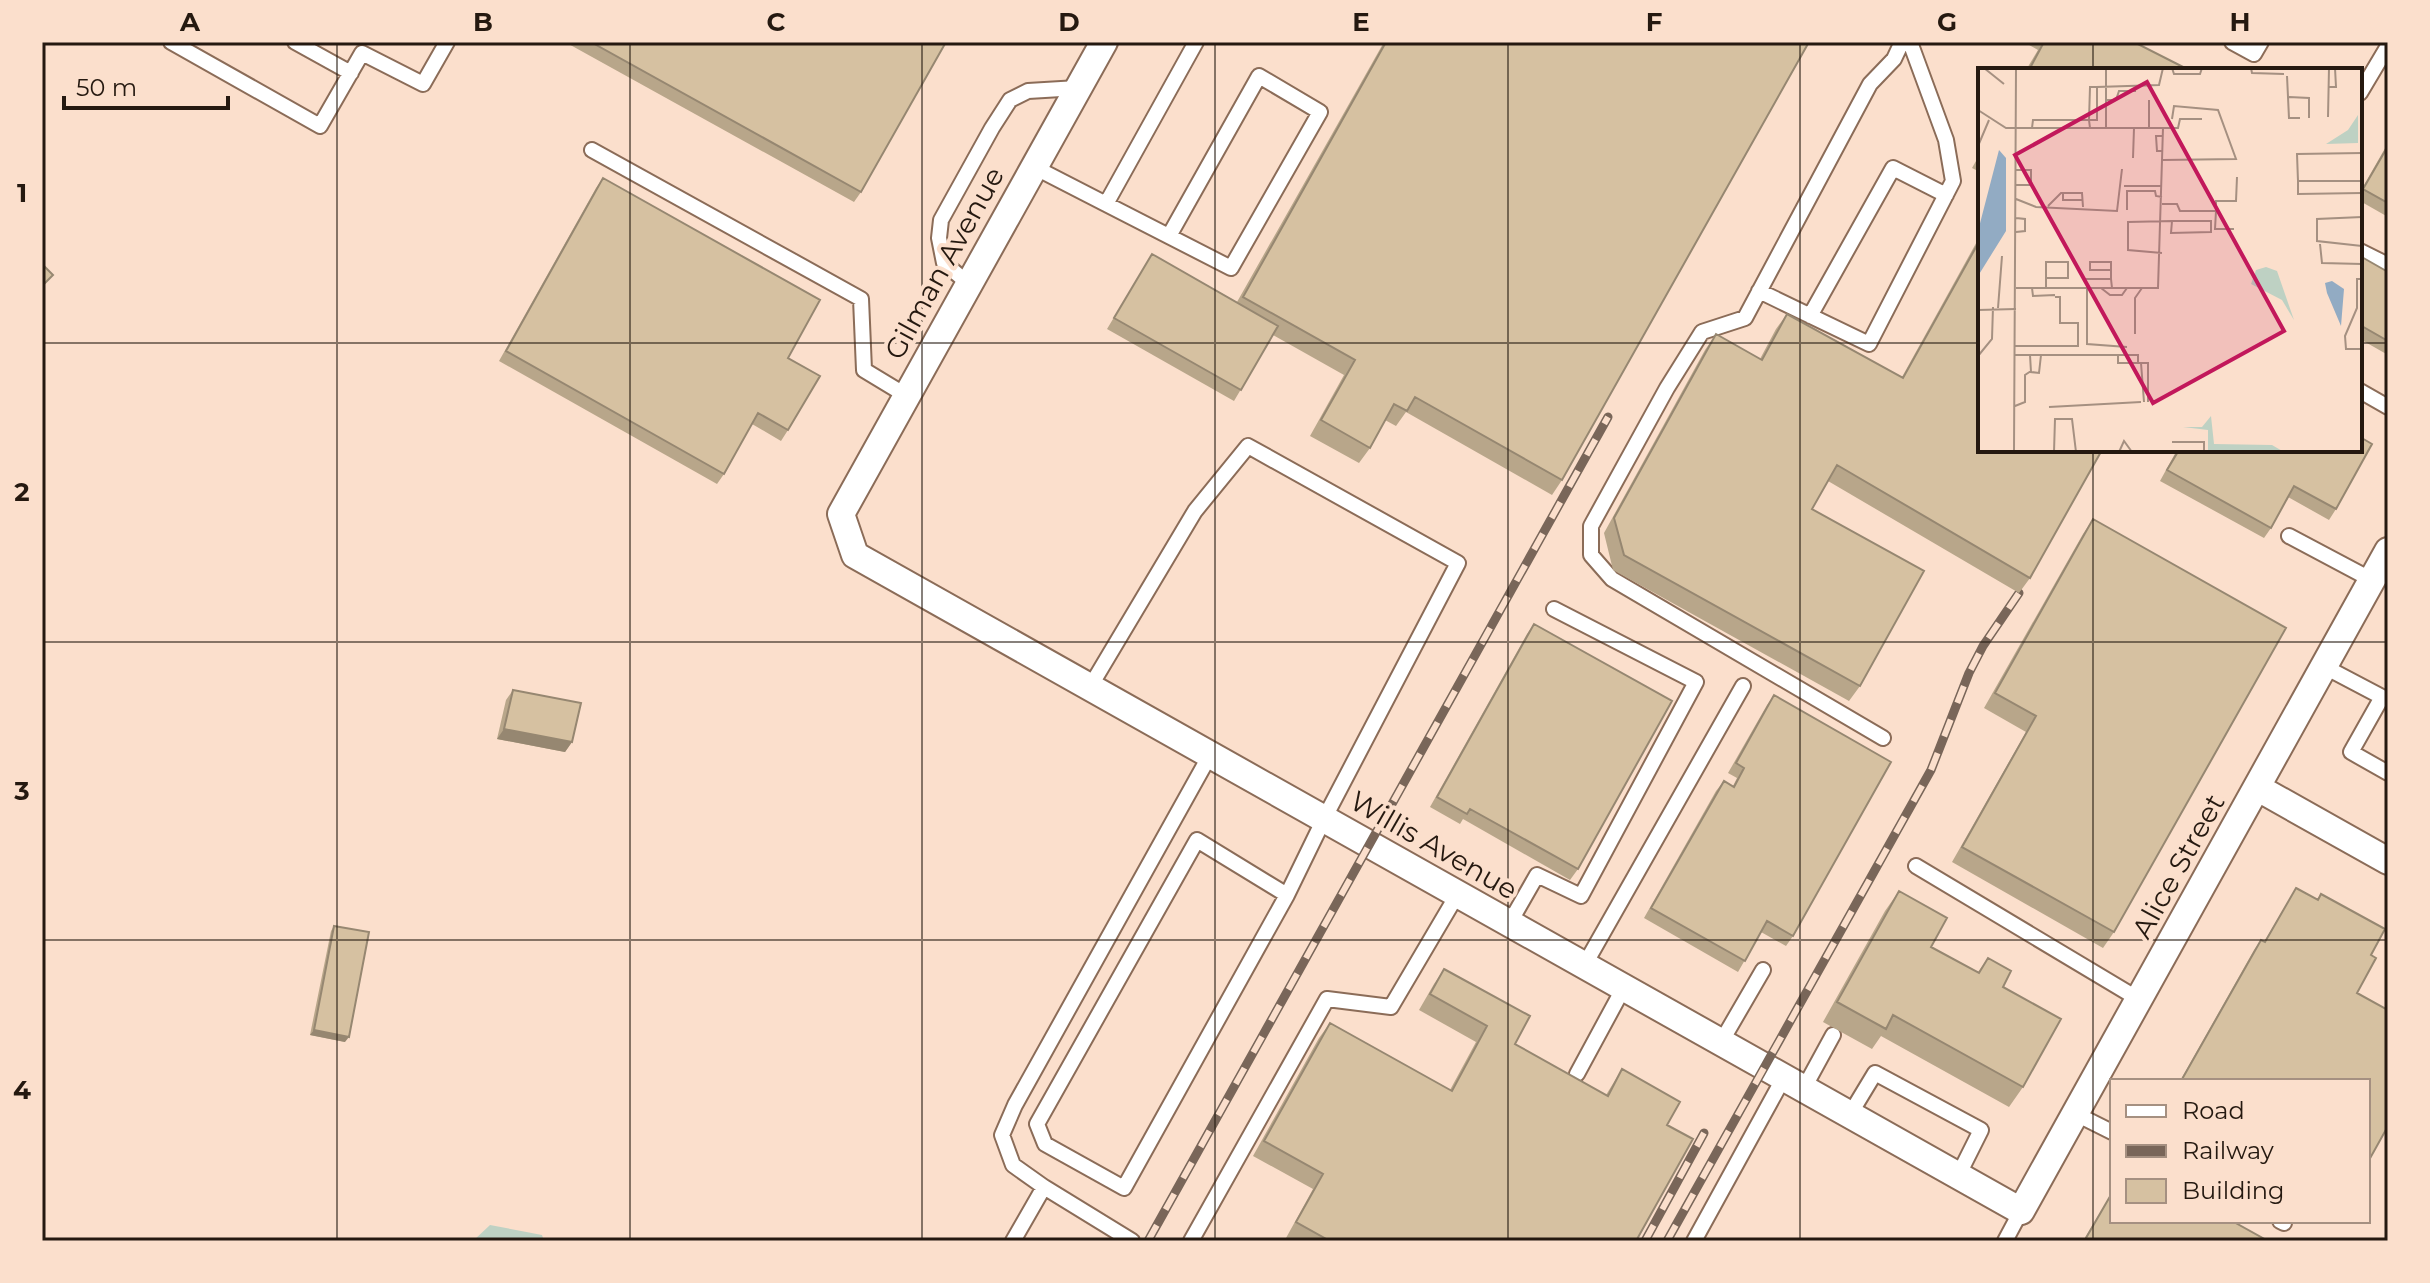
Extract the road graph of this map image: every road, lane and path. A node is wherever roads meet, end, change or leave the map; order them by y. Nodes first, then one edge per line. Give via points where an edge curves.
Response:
1 (171, 42) edge
2 (295, 42) edge
3 (447, 42) edge
4 (1104, 42) edge
5 (1196, 42) edge
6 (1902, 42) edge
7 (1910, 42) edge
8 (2232, 42) edge
9 (2261, 42) edge
10 (2388, 46) edge
11 (365, 47) edge
12 (351, 73) junction
13 (1078, 88) junction
14 (2362, 90) edge
15 (592, 150) dead end
16 (1034, 167) junction
17 (1946, 195) junction
18 (1106, 204) junction
19 (1169, 236) junction
20 (2362, 252) edge
21 (2388, 265) edge
22 (969, 284) junction
23 (1759, 291) junction
24 (1810, 316) junction
25 (2362, 392) edge
26 (907, 396) junction
27 (2388, 407) edge
28 (841, 514) joint
29 (2289, 536) dead end
30 (2383, 563) edge
31 (1554, 609) dead end
32 (2325, 667) junction
33 (1743, 686) dead end
34 (1090, 687) junction
35 (2386, 695) edge
36 (1883, 738) dead end
37 (1210, 755) junction
38 (2388, 773) edge
39 (2258, 788) junction
40 (1324, 819) junction
41 (2388, 861) edge
42 (1916, 866) dead end
43 (1287, 895) junction
44 (1457, 895) junction
45 (1509, 924) junction
46 (1584, 966) junction
47 (1763, 970) dead end
48 (1623, 989) junction
49 (2140, 1000) junction
50 (1833, 1035) dead end
51 (1720, 1044) junction
52 (1577, 1074) dead end
53 (1793, 1085) junction
54 (2076, 1114) junction
55 (1849, 1116) junction
56 (2110, 1131) edge
57 (1958, 1176) junction
58 (1044, 1187) junction
59 (2021, 1211) junction
60 (1013, 1241) edge
61 (1132, 1241) edge
62 (1191, 1241) edge
63 (1694, 1241) edge
64 (2005, 1241) edge

1 - 12 lane via 320,126
2 - 12 lane
3 - 11 lane via 423,84
4 - 13 street, Gilman Avenue
5 - 18 lane
6 - 23 lane via 1870,84
7 - 17 lane via 1946,140 1953,181
8 - 9 lane via 2254,54
10 - 14 lane
11 - 12 lane
13 - 16 street, Gilman Avenue
13 - 22 lane via 1028,91 1010,100 962,181 941,220 939,238 944,263
15 - 26 lane via 861,299 864,370
16 - 18 lane
16 - 22 street, Gilman Avenue
17 - 24 lane via 1893,168
17 - 24 lane via 1869,344
18 - 19 lane
19 - 19 lane via 1259,76 1320,112 1231,268
20 - 21 lane
22 - 26 street, Gilman Avenue
23 - 24 lane
23 - 36 lane via 1745,318 1702,332 1591,526 1591,555 1612,579
25 - 27 lane
26 - 28 street, Gilman Avenue
28 - 34 street, Willis Avenue via 855,555
29 - 30 lane
30 - 32 street, Alice Street
31 - 45 lane via 1696,682 1581,896 1537,875
32 - 35 lane
32 - 39 street, Alice Street
33 - 46 lane
34 - 37 street, Willis Avenue
34 - 40 lane via 1195,511 1248,446 1458,563
35 - 38 lane via 2351,752
37 - 40 street, Willis Avenue
37 - 58 lane via 1002,1135 1013,1165
39 - 41 street
39 - 49 street, Alice Street
40 - 43 lane
40 - 44 street, Willis Avenue
42 - 49 lane
43 - 43 lane via 1197,840 1037,1124 1045,1144 1124,1188
44 - 45 street, Willis Avenue
44 - 62 lane via 1391,1007 1327,999
45 - 46 street, Willis Avenue
46 - 48 street, Willis Avenue
47 - 51 lane
48 - 51 street, Willis Avenue
48 - 52 lane
49 - 54 street, Alice Street
50 - 53 lane
51 - 53 street, Willis Avenue
53 - 55 street, Willis Avenue
53 - 63 lane
54 - 56 lane
54 - 59 street, Alice Street
55 - 57 street, Willis Avenue
55 - 57 lane via 1875,1073 1981,1130
57 - 59 street, Willis Avenue
58 - 60 lane
58 - 61 lane
59 - 64 lane

